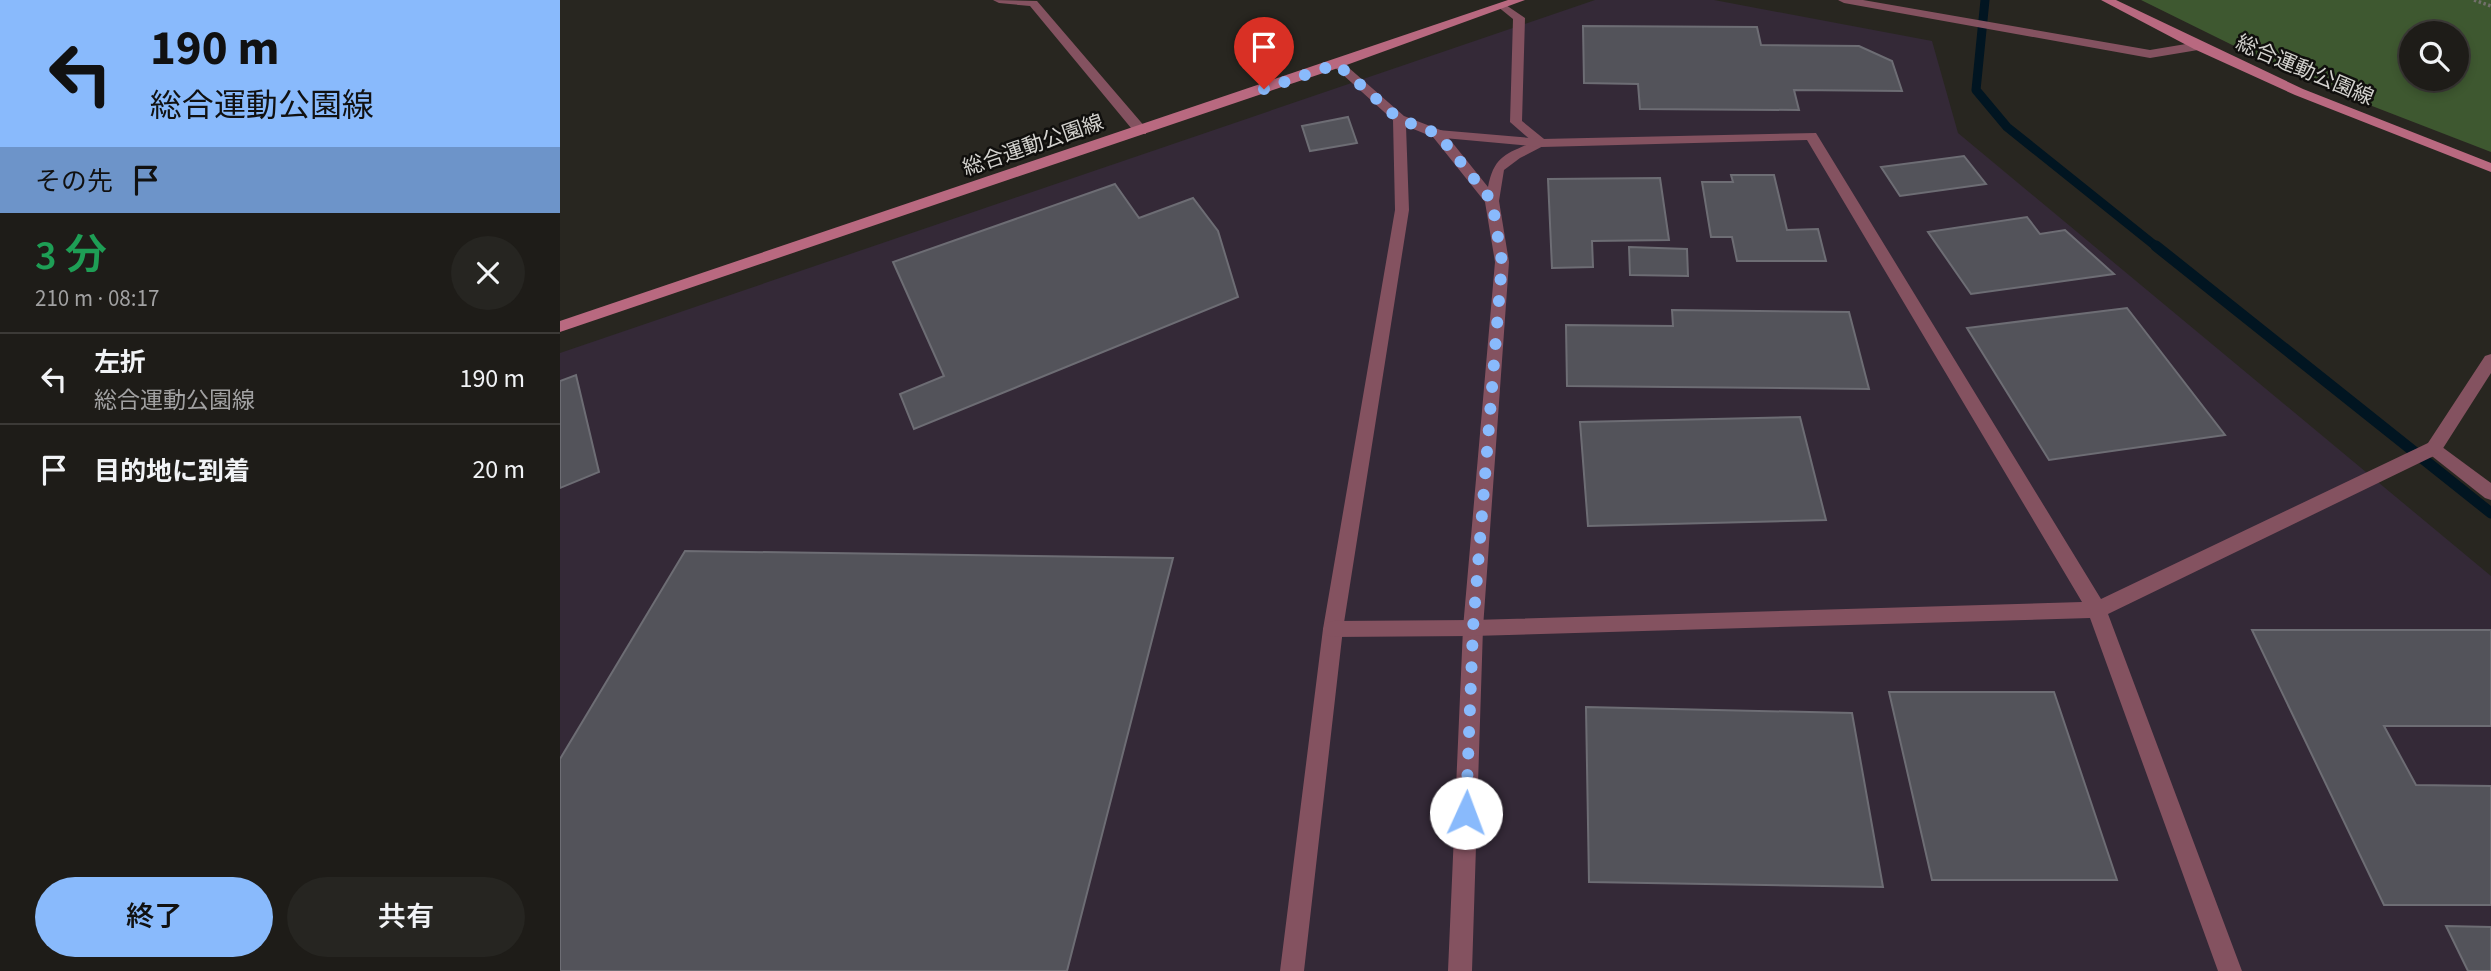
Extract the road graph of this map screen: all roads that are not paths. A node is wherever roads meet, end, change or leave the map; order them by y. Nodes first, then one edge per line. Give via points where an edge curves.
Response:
1 (999, 0) edge
2 (1519, 0) edge
3 (1844, 0) edge
4 (2108, 0) edge
5 (1503, 6) junction
6 (2198, 46) junction
7 (1337, 64) junction
8 (1399, 119) junction
9 (1141, 131) junction
10 (1438, 134) junction
11 (1542, 143) junction
12 (2491, 168) edge
13 (1492, 201) junction
14 (560, 327) edge
15 (2491, 360) edge
16 (2434, 448) junction
17 (2491, 493) edge
18 (2097, 610) junction
19 (1473, 628) junction
20 (1333, 629) junction
21 (1292, 971) edge
22 (1460, 971) edge
23 (2230, 971) edge

1 - 9 street via 1033,3
2 - 5 main road, 総合運動公園線
3 - 6 street via 2150,54
4 - 6 main road, 総合運動公園線
5 - 7 main road, 総合運動公園線
5 - 11 street via 1519,18 1516,122
6 - 12 main road, 総合運動公園線 via 2299,92
7 - 8 street
7 - 9 main road, 総合運動公園線
8 - 10 street
8 - 20 street via 1402,210
9 - 14 main road, 総合運動公園線
10 - 11 street
10 - 13 street
11 - 13 street via 1497,168
11 - 18 street via 1811,136
13 - 19 street via 1502,262
15 - 16 street
16 - 17 street
16 - 18 street
18 - 19 street
18 - 23 street
19 - 20 street
19 - 22 street
20 - 21 street

